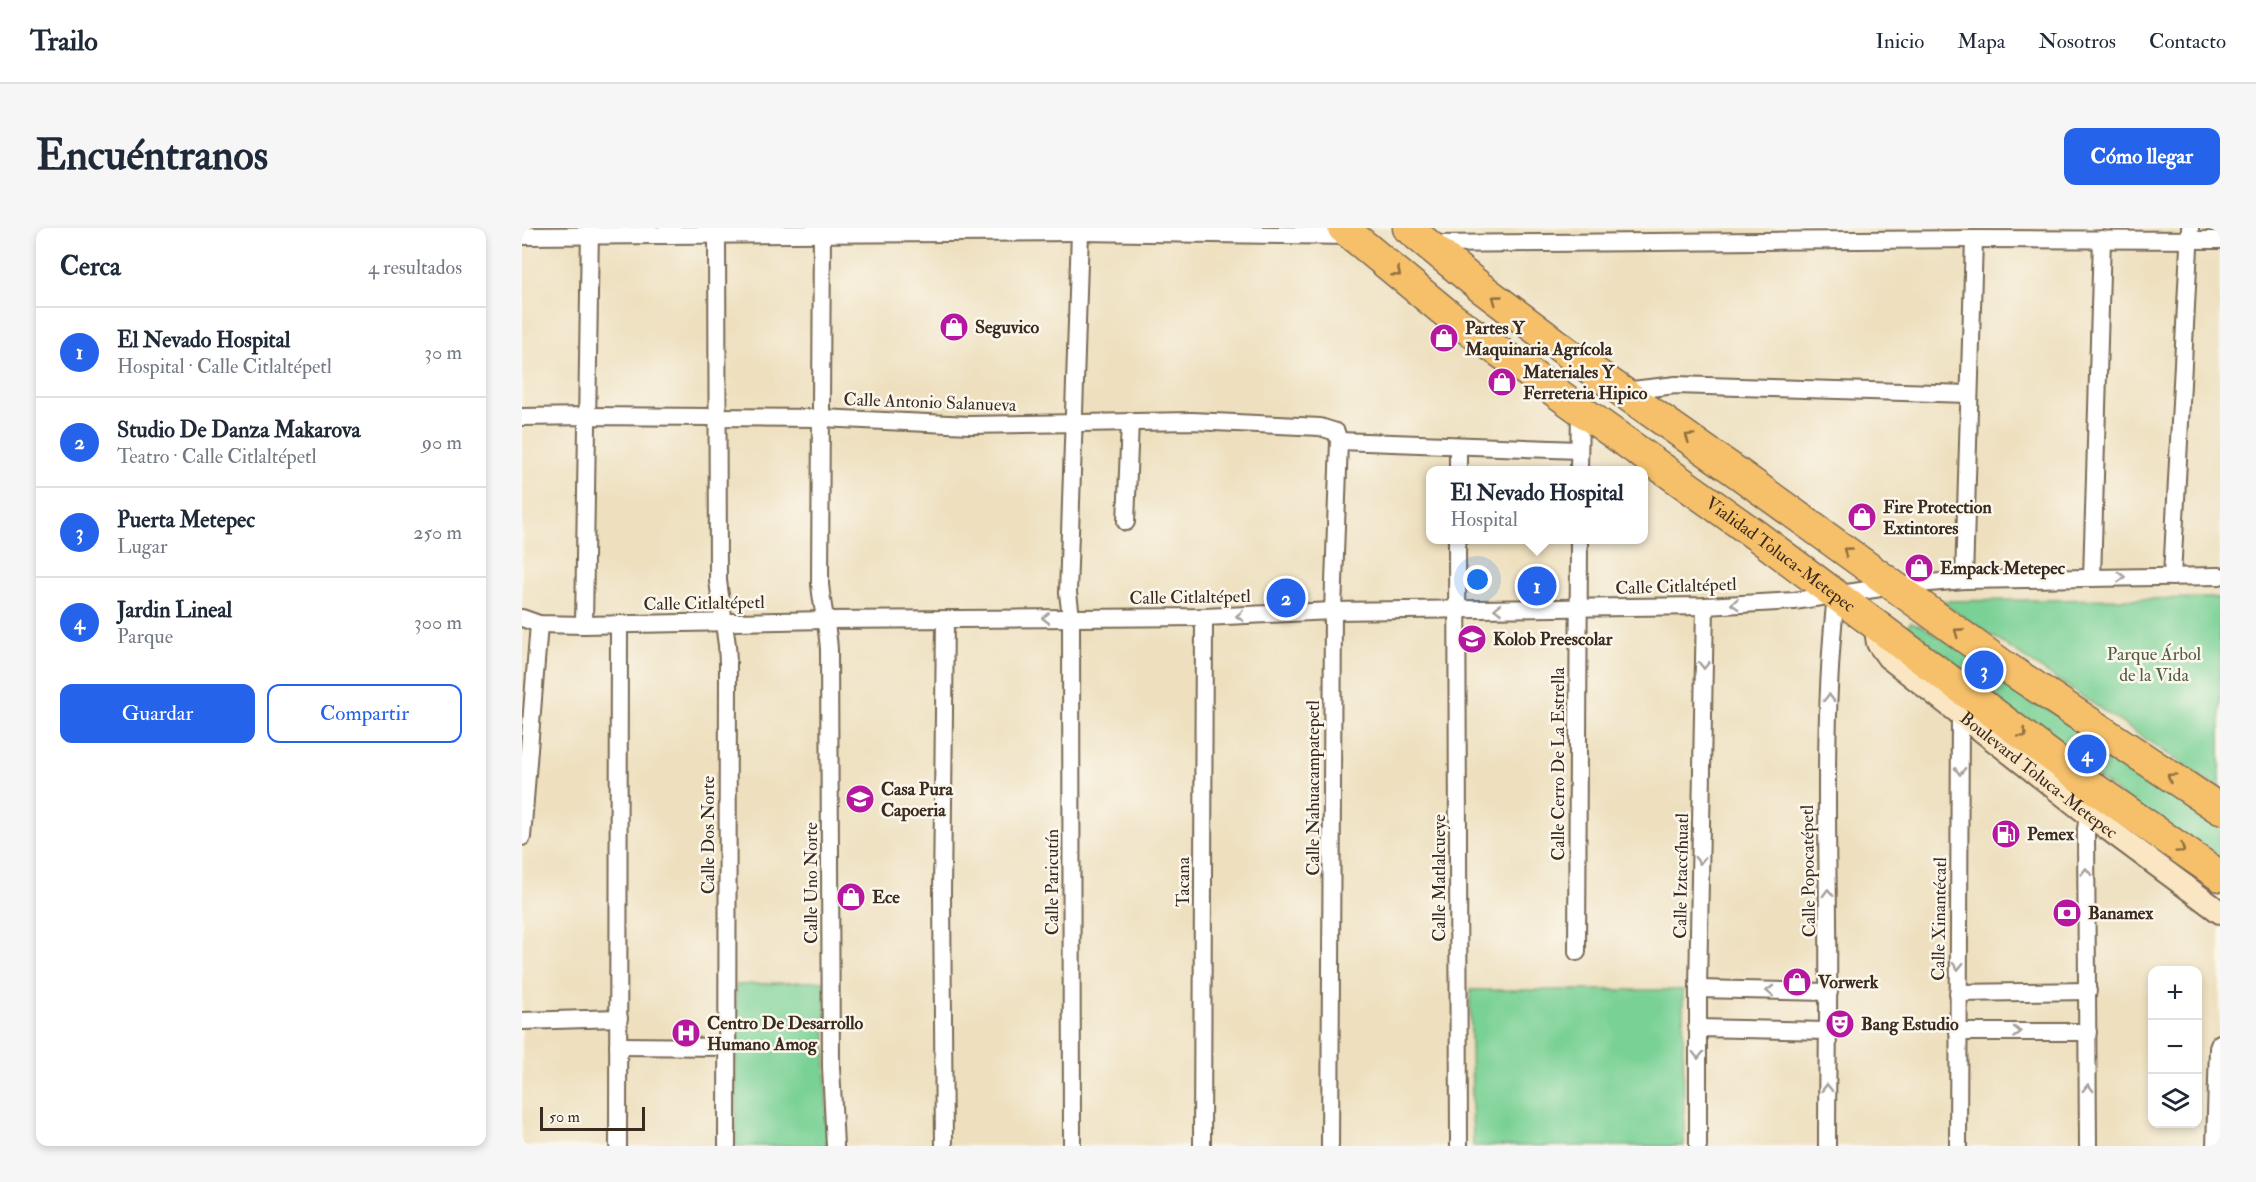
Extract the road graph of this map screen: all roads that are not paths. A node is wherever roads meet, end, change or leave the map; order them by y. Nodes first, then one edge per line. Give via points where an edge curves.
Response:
1 (1676, 228) edge
2 (1855, 228) edge
3 (822, 230) edge
4 (918, 230) edge
5 (590, 231) edge
6 (717, 231) edge
7 (1080, 232) junction
8 (1347, 232) edge
9 (2190, 234) edge
10 (522, 236) edge
11 (1417, 236) edge
12 (1974, 239) junction
13 (2102, 239) junction
14 (2220, 240) edge
15 (1664, 241) junction
16 (1843, 241) junction
17 (1623, 391) junction
18 (1969, 394) junction
19 (1580, 410) junction
20 (588, 416) junction
21 (522, 417) edge
22 (718, 418) junction
23 (821, 418) junction
24 (1130, 421) junction
25 (1073, 424) junction
26 (1338, 436) junction
27 (1458, 447) junction
28 (1579, 450) junction
29 (1458, 466) edge
30 (1579, 466) edge
31 (1126, 522) dead end
32 (1457, 544) edge
33 (1579, 544) edge
34 (2220, 576) edge
35 (2172, 577) junction
36 (2092, 578) junction
37 (1964, 580) junction
38 (1894, 586) junction
39 (1836, 596) junction
40 (1705, 606) junction
41 (1578, 608) junction
42 (1457, 610) junction
43 (1333, 611) junction
44 (1071, 617) junction
45 (1204, 617) junction
46 (522, 618) edge
47 (826, 620) junction
48 (945, 620) junction
49 (724, 622) junction
50 (538, 624) junction
51 (619, 624) junction
52 (584, 625) junction
53 (1967, 706) junction
54 (2091, 801) junction
55 (2220, 809) edge
56 (522, 837) edge
57 (2220, 876) edge
58 (2220, 912) edge
59 (1577, 952) dead end
60 (1698, 989) junction
61 (2088, 991) junction
62 (1829, 992) junction
63 (1958, 993) junction
64 (619, 1018) junction
65 (522, 1021) edge
66 (1698, 1028) junction
67 (1827, 1031) junction
68 (1958, 1032) junction
69 (2088, 1032) junction
70 (2220, 1043) edge
71 (618, 1046) junction
72 (727, 1047) junction
73 (618, 1146) edge
74 (728, 1146) edge
75 (835, 1146) edge
76 (944, 1146) edge
77 (1072, 1146) edge
78 (1202, 1146) edge
79 (1330, 1146) edge
80 (1459, 1146) edge
81 (1698, 1146) edge
82 (1827, 1146) edge
83 (1958, 1146) edge
84 (2088, 1146) edge
85 (2215, 1146) edge

1 - 15 street
2 - 16 street
3 - 4 street
3 - 6 street
3 - 23 street, Calle Uno Norte
4 - 7 street
5 - 6 street
5 - 10 street
5 - 20 street
6 - 22 street, Calle Dos Norte
7 - 8 street
7 - 25 street, Calle Paricutín
8 -> 19 highway, Vialidad Toluca-Metepec via 1452,318
9 - 13 street
9 - 14 street
9 - 35 street
11 - 15 street
17 -> 11 highway
12 - 13 street
12 - 16 street
12 - 18 street
13 - 36 street
15 - 16 street
17 - 18 street via 1676,385
38 -> 17 highway
18 - 37 street
19 - 28 street
19 - 39 highway, Vialidad Toluca-Metepec
20 - 21 street, Calle Antonio Salanueva
20 - 22 street, Calle Antonio Salanueva
20 - 52 street
22 - 23 street, Calle Antonio Salanueva
22 - 49 street, Calle Dos Norte via 718,581
23 - 25 street, Calle Antonio Salanueva via 970,425
23 - 47 street, Calle Uno Norte via 820,584
24 - 25 street, Calle Antonio Salanueva
24 - 26 street, Calle Antonio Salanueva via 1320,427
24 - 31 street
25 - 44 street, Calle Paricutín via 1068,561
26 - 27 street, Calle Antonio Salanueva
26 - 43 street, Calle Nahuacampatepetl
27 - 28 street, Calle Antonio Salanueva
27 - 29 street
28 - 30 street
32 - 42 street, Calle Matlalcueye
33 - 41 street, Calle Cerro De La Estrella
34 - 35 street, Calle Citlaltépetl
36 -> 35 street, Calle Citlaltépetl
36 - 37 street, Calle Citlaltépetl
37 - 38 street, Calle Citlaltépetl
38 - 39 street, Calle Citlaltépetl
55 -> 38 highway via 2003,665
39 -> 40 street, Calle Citlaltépetl
39 - 53 highway, Vialidad Toluca-Metepec via 1875,624
62 -> 39 street, Calle Popocatépetl via 1827,777
40 - 41 street, Calle Citlaltépetl
40 -> 60 street, Calle Iztaccíhuatl
41 -> 42 street, Calle Citlaltépetl
41 - 59 street, Calle Cerro De La Estrella
42 - 43 street, Calle Citlaltépetl
42 - 80 street, Calle Matlalcueye
43 -> 45 street, Calle Citlaltépetl
43 - 79 street, Calle Nahuacampatepetl
44 - 45 street, Calle Citlaltépetl
44 -> 48 street, Calle Citlaltépetl
44 - 77 street, Calle Paricutín
45 - 78 street, Tacana
46 - 50 street, Calle Citlaltépetl
47 - 48 street, Calle Citlaltépetl
47 - 49 street, Calle Citlaltépetl
47 - 75 street, Calle Uno Norte
48 - 76 street
49 - 51 street, Calle Citlaltépetl
49 - 72 street, Calle Dos Norte via 728,662
50 - 52 street, Calle Citlaltépetl
50 - 56 street
51 - 52 street, Calle Citlaltépetl
51 - 64 street
53 -> 54 highway, Vialidad Toluca-Metepec
53 -> 63 street, Calle Xinantécatl
54 -> 57 highway, Vialidad Toluca-Metepec
54 - 58 main road, Boulevard Toluca-Metepec
61 -> 54 street via 2086,829
62 -> 60 street
60 - 66 street, Calle Iztaccíhuatl
61 - 63 street
61 - 69 street
62 - 67 street, Calle Popocatépetl
63 - 68 street, Calle Xinantécatl
64 - 65 street
64 - 71 street
66 - 67 street
66 -> 81 street, Calle Iztaccíhuatl
82 -> 67 street, Calle Popocatépetl
68 -> 69 street
68 - 83 street, Calle Xinantécatl
84 -> 69 street
70 - 85 street
71 - 72 street
71 - 73 street
72 - 74 street, Calle Dos Norte

